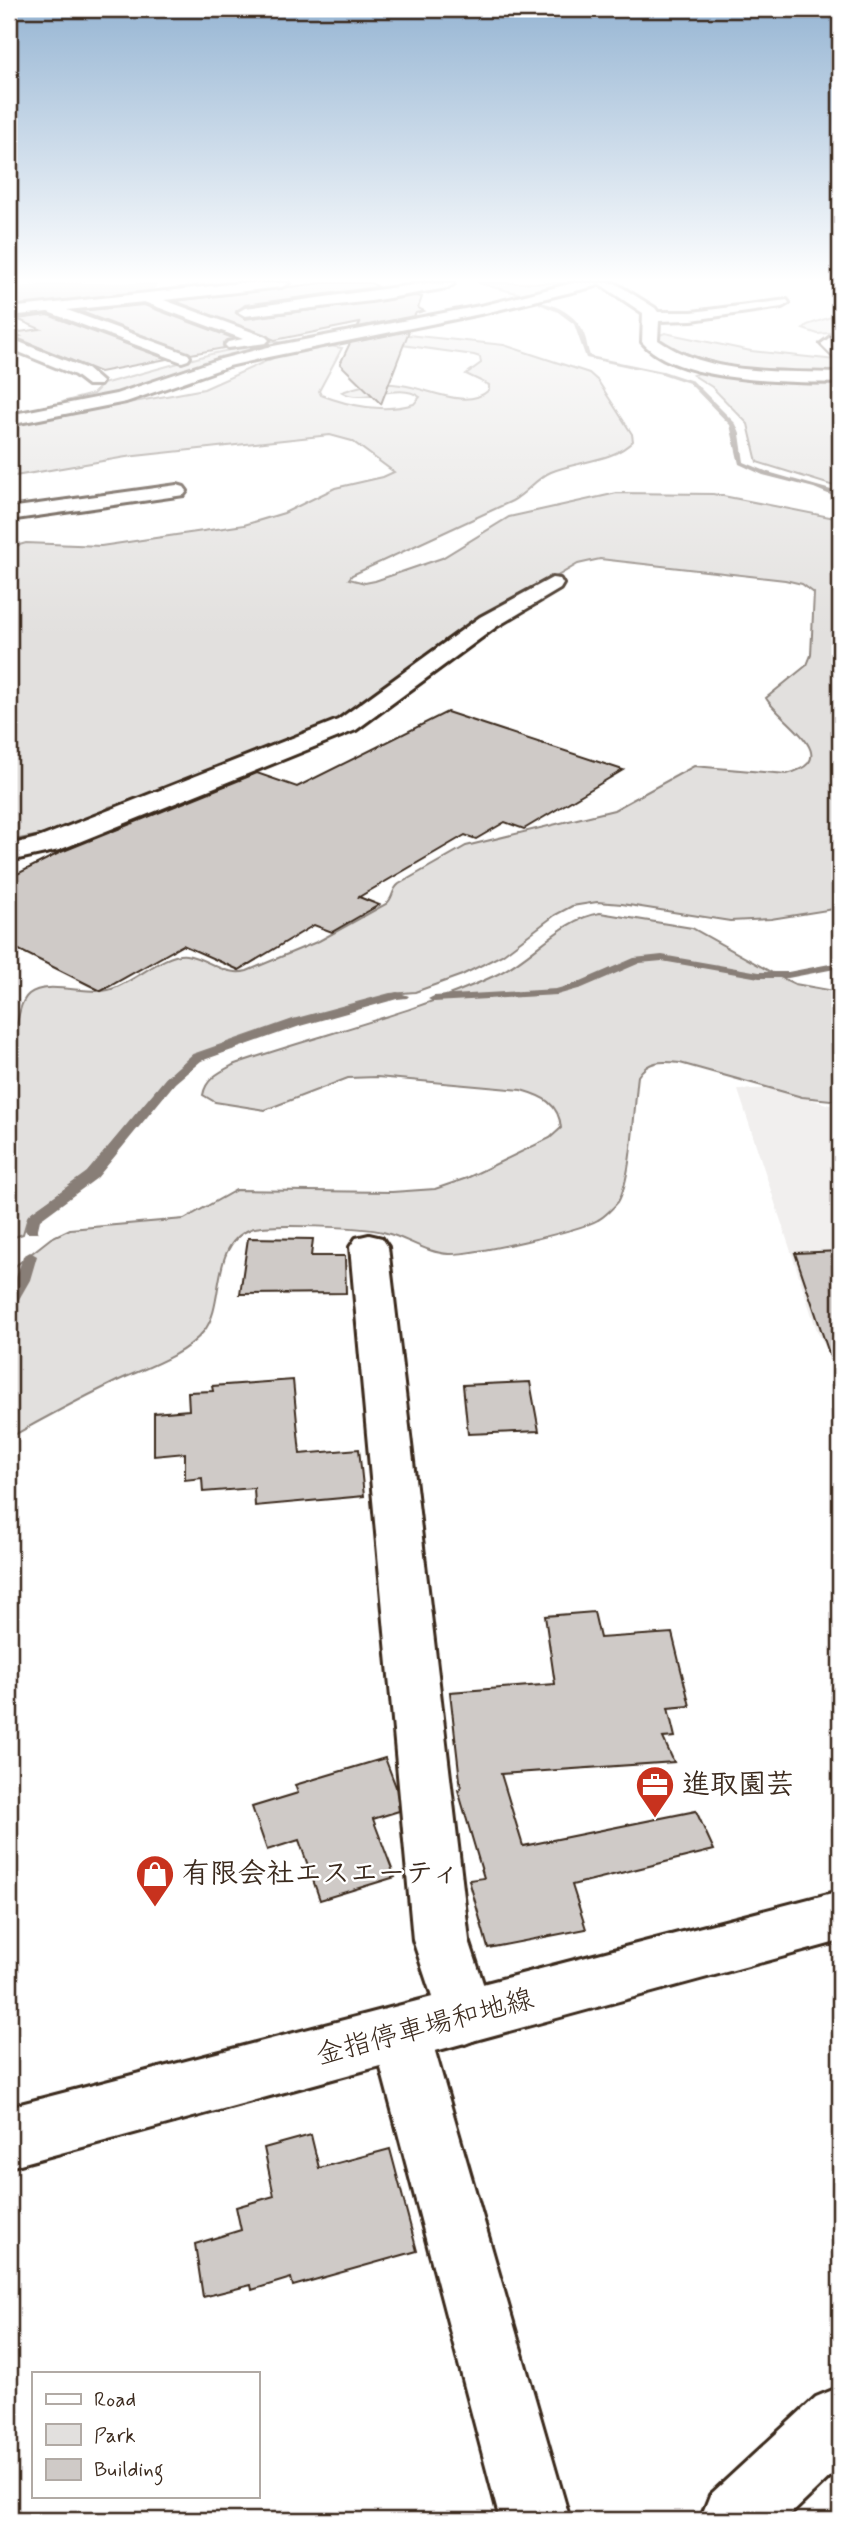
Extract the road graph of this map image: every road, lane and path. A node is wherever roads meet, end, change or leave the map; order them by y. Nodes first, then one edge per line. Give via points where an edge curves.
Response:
1 (105, 401) edge
2 (9, 420) edge
3 (177, 491) dead end
4 (9, 514) edge
5 (552, 584) dead end
6 (9, 853) edge
7 (369, 1247) dead end
8 (840, 1916) edge
9 (465, 2017) junction
10 (401, 2034) junction
11 (9, 2137) edge
12 (840, 2421) edge
13 (535, 2520) edge
14 (735, 2520) edge

1 - 2 street
3 - 4 street
5 - 6 street via 488,622 347,725 49,844
7 - 9 street via 441,1940
8 - 9 street, 金指停車場和地線
9 - 10 street, 金指停車場和地線
10 - 11 street, 金指停車場和地線
10 - 13 street
12 - 14 street

